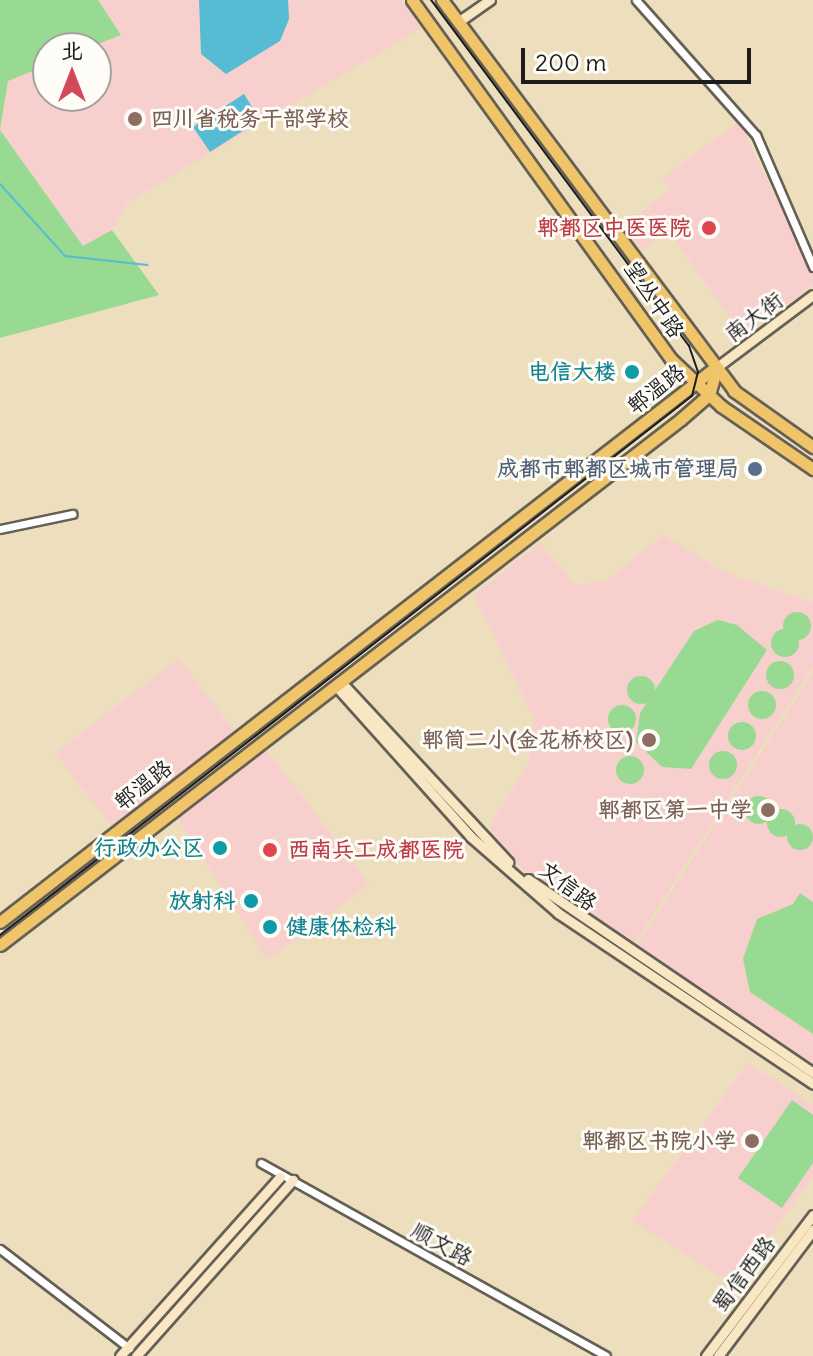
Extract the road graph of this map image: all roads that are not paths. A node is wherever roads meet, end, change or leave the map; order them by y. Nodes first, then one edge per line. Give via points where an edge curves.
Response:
1 (412, 0) edge
2 (442, 0) edge
3 (490, 0) edge
4 (636, 0) edge
5 (458, 22) junction
6 (813, 267) edge
7 (813, 295) edge
8 (717, 367) junction
9 (696, 383) junction
10 (709, 395) junction
11 (813, 447) edge
12 (813, 469) edge
13 (72, 514) dead end
14 (0, 529) edge
15 (338, 684) junction
16 (0, 922) edge
17 (0, 945) edge
18 (813, 1073) edge
19 (813, 1084) edge
20 (261, 1163) dead end
21 (280, 1177) junction
22 (293, 1180) junction
23 (813, 1215) edge
24 (813, 1230) edge
25 (0, 1249) edge
26 (132, 1352) edge
27 (120, 1356) edge
28 (606, 1356) edge
29 (706, 1356) edge
30 (718, 1356) edge

1 - 9 main road, 望丛中路 via 671,359
2 - 5 main road, 望丛中路
3 - 5 main road
4 - 6 street via 756,135
5 - 8 main road, 望丛中路
7 - 8 main road, 南大街
8 - 9 main road, 郫温路
8 - 10 main road, 郫温路
8 - 11 main road, 望丛中路 via 734,391
9 - 10 main road, 望丛中路
9 - 16 main road, 郫温路
10 - 12 main road, 望丛中路
10 - 15 main road, 郫温路
13 - 14 street
15 - 17 main road, 郫温路
15 - 18 main road, 文信路 via 512,866
15 - 19 main road via 471,837 558,913
20 - 21 street, 顺文路
21 - 22 street, 顺文路
21 - 26 main road
22 - 26 main road
22 - 28 street, 顺文路
23 - 29 main road, 蜀信西路
24 - 30 main road, 蜀信西路
25 - 26 street
26 - 27 main road

